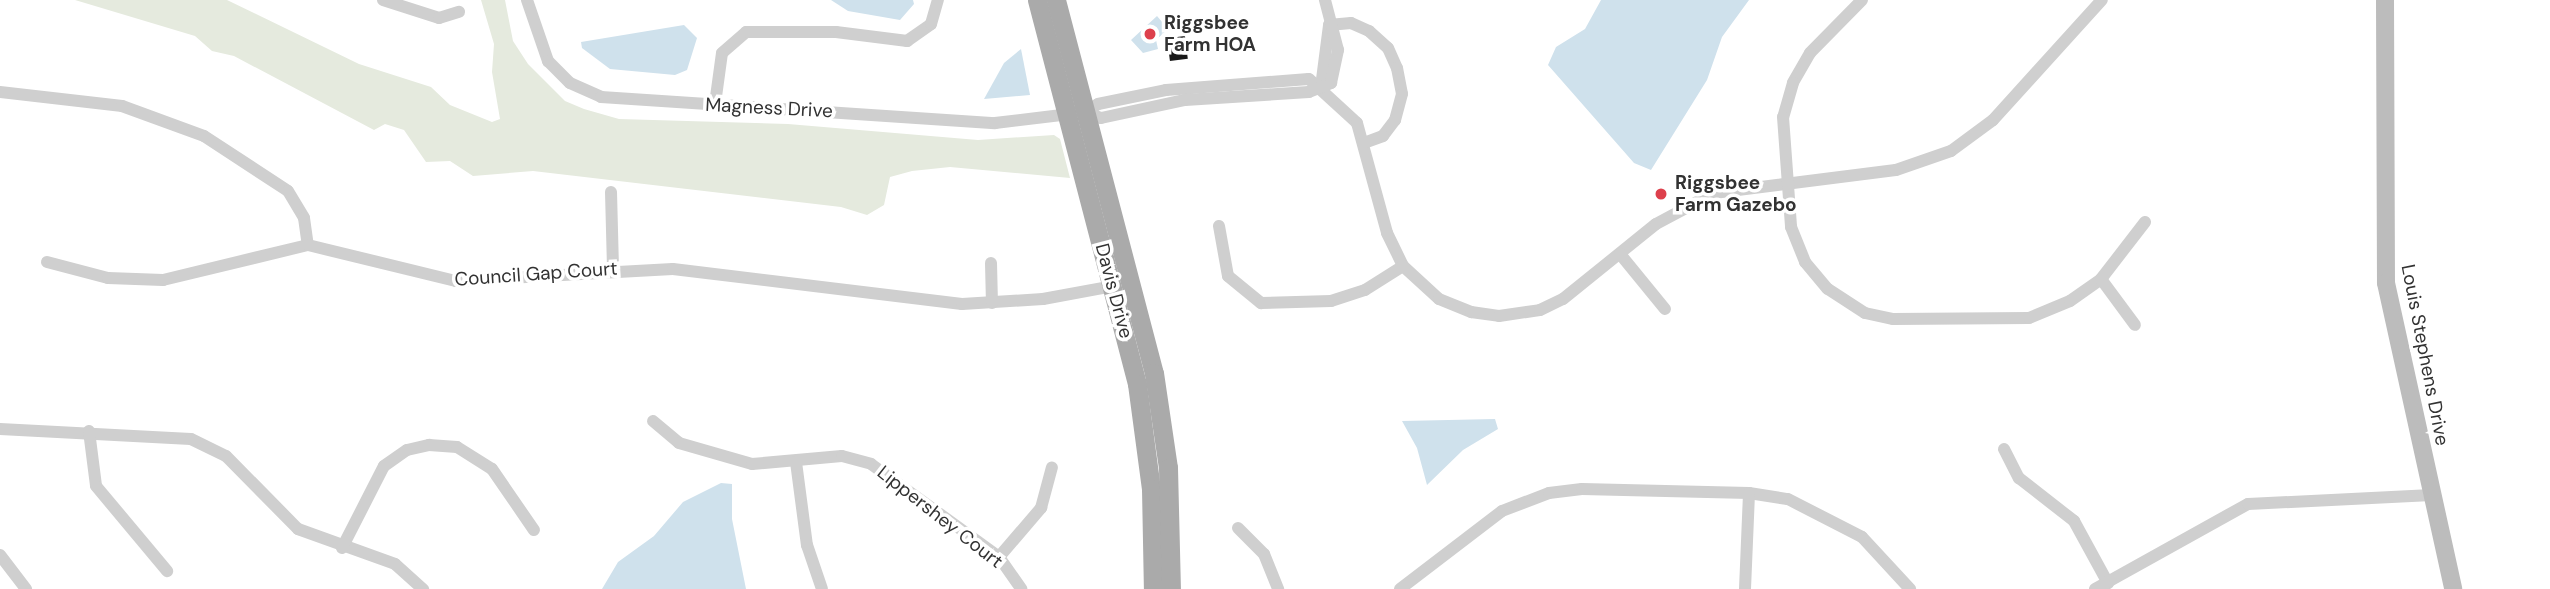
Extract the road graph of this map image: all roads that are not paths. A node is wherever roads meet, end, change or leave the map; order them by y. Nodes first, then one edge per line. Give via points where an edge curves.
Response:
1 (383, 0) edge
2 (527, 0) edge
3 (938, 0) edge
4 (1037, 0) edge
5 (1056, 0) edge
6 (1325, 0) edge
7 (1862, 0) edge
8 (2102, 0) edge
9 (2385, 0) edge
10 (459, 12) dead end
11 (1329, 25) junction
12 (1321, 87) junction
13 (0, 92) edge
14 (715, 104) junction
15 (1076, 114) junction
16 (1364, 143) junction
17 (1786, 181) junction
18 (611, 192) dead end
19 (2145, 222) dead end
20 (1219, 226) dead end
21 (308, 245) junction
22 (1619, 254) junction
23 (47, 262) dead end
24 (991, 263) dead end
25 (1403, 266) junction
26 (613, 268) junction
27 (2101, 279) junction
28 (1112, 286) junction
29 (992, 303) junction
30 (1665, 309) dead end
31 (2135, 325) dead end
32 (653, 421) dead end
33 (0, 429) edge
34 (89, 431) junction
35 (2004, 449) dead end
36 (796, 462) junction
37 (1052, 467) dead end
38 (1749, 493) junction
39 (2432, 495) junction
40 (1238, 528) dead end
41 (534, 530) dead end
42 (342, 548) junction
43 (0, 555) edge
44 (999, 557) junction
45 (167, 571) dead end
46 (2108, 583) junction
47 (1405, 588) edge
48 (26, 589) edge
49 (423, 589) edge
50 (822, 589) edge
51 (1021, 589) edge
52 (1153, 589) edge
53 (1171, 589) edge
54 (1278, 589) edge
55 (1745, 589) edge
56 (1910, 589) edge
57 (2095, 589) edge
58 (2453, 589) edge

1 - 10 street via 439,18
2 - 14 street, Magness Drive via 548,61 587,93
3 - 14 street via 928,29 907,41 836,32 755,31 738,36 719,60
4 - 15 main road, Davis Drive
5 - 15 main road, Davis Drive
6 - 11 street
7 - 17 street via 1810,53 1793,83 1783,117
8 - 17 street via 1993,120 1951,151 1909,167
9 - 39 street, Louis Stephens Drive via 2384,264
11 - 12 street
11 - 16 street via 1351,23 1380,39 1401,82 1400,108 1390,129
12 - 15 street, Magness Drive via 1309,79 1203,85 1132,96
12 - 16 street via 1347,109
13 - 21 street via 122,106 204,136 288,191 304,218
14 - 15 street, Magness Drive via 995,123
15 - 28 main road, Davis Drive
15 - 53 main road, Davis Drive via 1154,373 1168,468
16 - 25 street via 1387,233
17 - 22 street via 1732,188 1695,201
17 - 27 street via 1791,227 1805,262 1828,289 1865,313 1909,321 2016,320 2056,308
18 - 26 street
19 - 27 street
20 - 25 street via 1228,276 1261,303 1340,299
21 - 23 street, Council Gap Court via 163,280 108,278
21 - 26 street, Council Gap Court via 456,281
22 - 25 street via 1563,299 1511,316 1454,306
22 - 30 street
24 - 29 street
26 - 29 street, Council Gap Court via 733,273 923,301
27 - 31 street
28 - 29 street, Council Gap Court
28 - 52 main road, Davis Drive via 1145,434
32 - 36 street, Lippershey Court via 666,437 716,454 752,464
33 - 34 street
34 - 42 street via 174,435 210,447 246,473 298,529
34 - 45 street via 96,486
35 - 46 street via 2018,478 2083,531
36 - 44 street, Lippershey Court via 842,456 870,464
36 - 50 street via 806,537
37 - 44 street via 1041,508
38 - 47 street via 1549,493 1487,520
38 - 55 street
38 - 56 street via 1788,499 1844,524 1879,552
39 - 46 street via 2248,504
39 - 58 street, Louis Stephens Drive
40 - 54 street via 1264,554
41 - 42 street via 492,469 457,447 429,445 407,450 383,466
42 - 49 street via 395,564
43 - 48 street
44 - 51 street, Lippershey Court
46 - 57 street

